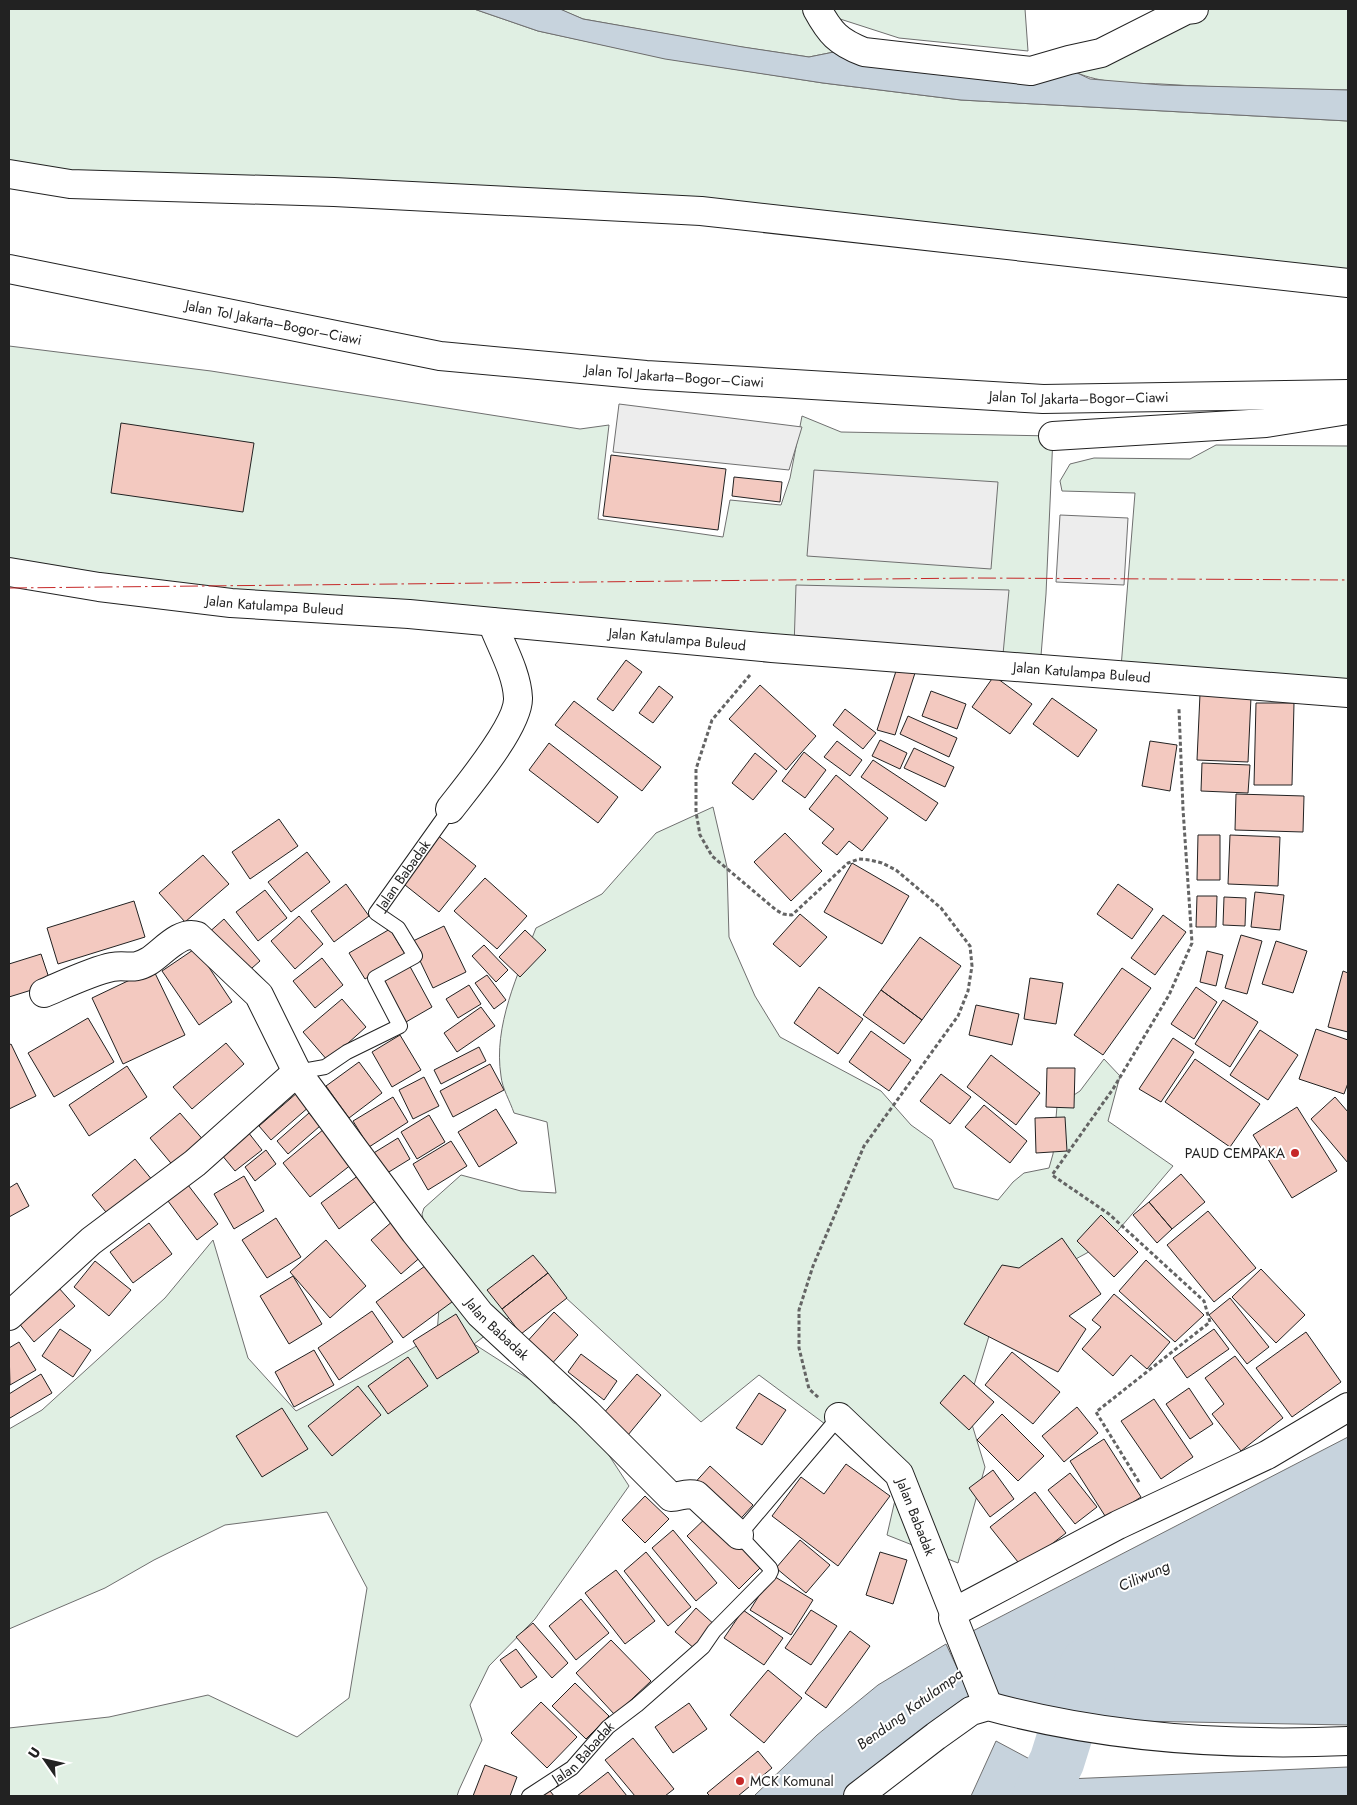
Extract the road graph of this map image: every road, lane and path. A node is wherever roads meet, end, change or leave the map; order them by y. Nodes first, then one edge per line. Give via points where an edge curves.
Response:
1 (817, 9) edge
2 (1194, 9) edge
3 (9, 174) edge
4 (9, 268) edge
5 (1348, 283) edge
6 (1348, 394) edge
7 (1348, 410) edge
8 (1053, 436) dead end
9 (9, 572) edge
10 (492, 622) junction
11 (772, 648) junction
12 (1178, 679) junction
13 (1348, 693) edge
14 (450, 809) joint
15 (44, 993) dead end
16 (297, 1072) junction
17 (9, 1316) edge
18 (1348, 1407) edge
19 (840, 1417) junction
20 (1155, 1508) junction
21 (739, 1535) junction
22 (956, 1622) junction
23 (989, 1701) junction
24 (1348, 1740) edge
25 (529, 1796) edge
26 (858, 1796) edge

1 - 2 main road via 832,34 864,52 1031,71 1101,53 1186,10
3 - 5 main road via 70,184 334,192 702,211
4 - 6 main road, Jalan Tol Jakarta–Bogor–Ciawi via 440,356 607,372 1043,399
7 - 8 main road via 1266,423
9 - 10 main road, Jalan Katulampa Buleud via 232,603
10 - 11 main road, Jalan Katulampa Buleud
10 - 14 main road via 512,672 518,701 513,718 496,746
11 - 12 main road, Jalan Katulampa Buleud
11 - 19 path via 712,720 696,769 696,812 700,835 712,856 776,910 792,915 848,863 859,859 882,863 896,870 941,908 970,946 972,966 968,991 958,1016 864,1146 813,1266 798,1310 799,1348 809,1389
12 - 13 main road, Jalan Katulampa Buleud
12 - 20 path via 1192,943 1169,995 1113,1089 1052,1175 1109,1214 1204,1301 1210,1322 1096,1412
14 - 16 lane, Jalan Babadak via 376,913 398,928 414,956 375,978 400,1026 347,1052 325,1067
15 - 16 main road, Jalan Babadak via 113,967 136,968 182,936 192,934 198,936 259,995
16 - 17 main road via 195,1163 91,1241
16 - 21 main road, Jalan Babadak via 480,1314 671,1497 689,1493 696,1495
18 - 20 main road via 1267,1455
19 - 21 lane
19 - 22 main road, Jalan Babadak via 899,1474
20 - 22 main road via 1118,1525
21 - 25 lane, Jalan Babadak via 770,1568 769,1575 703,1647 608,1727 572,1768
22 - 23 main road, Jalan Babadak
23 - 24 main road via 1082,1726 1167,1738 1274,1742
23 - 26 main road via 936,1736

